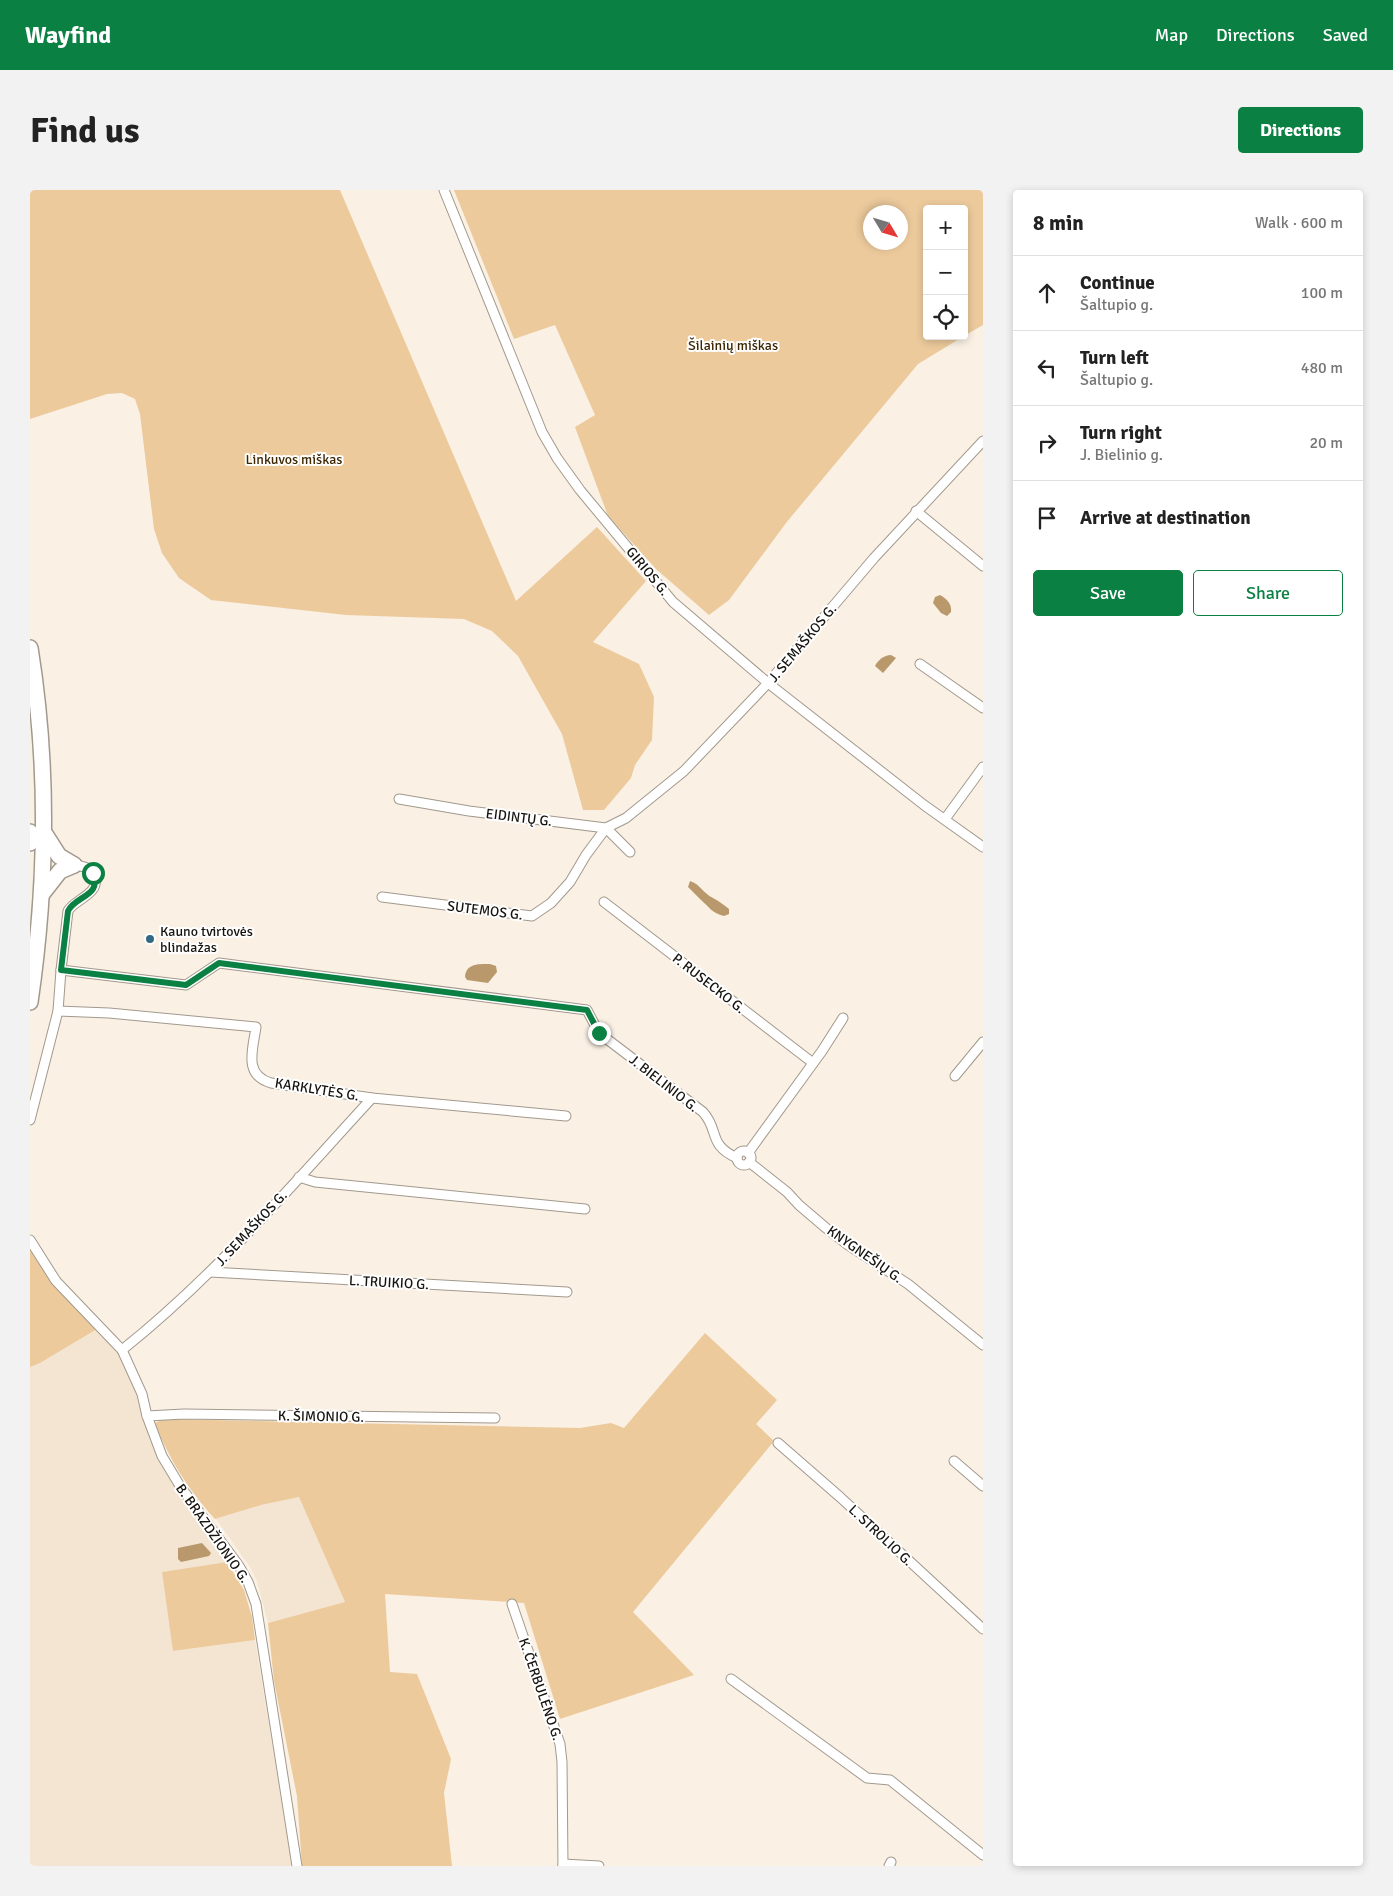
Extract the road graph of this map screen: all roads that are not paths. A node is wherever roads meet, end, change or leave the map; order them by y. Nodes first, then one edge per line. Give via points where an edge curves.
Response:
1 (444, 190) edge
2 (983, 441) edge
3 (916, 512) junction
4 (983, 566) edge
5 (30, 648) edge
6 (920, 664) dead end
7 (768, 683) junction
8 (983, 708) edge
9 (983, 767) edge
10 (399, 799) dead end
11 (945, 819) junction
12 (606, 828) junction
13 (37, 832) edge
14 (30, 843) edge
15 (983, 848) edge
16 (630, 852) dead end
17 (74, 865) junction
18 (42, 895) junction
19 (382, 897) dead end
20 (604, 902) dead end
21 (61, 970) junction
22 (30, 1002) edge
23 (58, 1011) junction
24 (843, 1018) dead end
25 (983, 1042) edge
26 (813, 1063) junction
27 (955, 1076) dead end
28 (372, 1098) junction
29 (566, 1116) dead end
30 (30, 1120) edge
31 (749, 1157) junction
32 (737, 1158) joint
33 (299, 1177) junction
34 (585, 1210) dead end
35 (30, 1240) edge
36 (210, 1272) junction
37 (567, 1292) dead end
38 (983, 1345) edge
39 (122, 1350) junction
40 (147, 1416) junction
41 (496, 1418) dead end
42 (778, 1442) dead end
43 (954, 1460) dead end
44 (983, 1486) edge
45 (512, 1604) dead end
46 (983, 1629) edge
47 (731, 1679) dead end
48 (983, 1856) edge
49 (563, 1865) edge
50 (297, 1866) edge
51 (599, 1866) edge

1 - 7 street, GIRIOS G. via 542,432 557,458 673,602
2 - 3 street, J. SEMAŠKOS G.
3 - 4 street
3 - 7 street, J. SEMAŠKOS G.
5 - 13 highway via 39,718
6 - 8 street
7 - 11 street, GIRIOS G.
7 - 12 street, J. SEMAŠKOS G. via 684,771 626,818
9 - 11 street
10 - 12 street, EIDINTŲ G.
11 - 15 street, GIRIOS G.
12 - 16 street
12 - 19 street, SUTEMOS G. via 570,882 532,916
13 - 14 highway
13 - 17 highway via 59,856
13 - 18 highway
17 - 18 highway via 60,871
17 - 21 street via 88,868 95,879 86,897 76,901 68,911
18 - 22 highway
20 - 26 street, P. RUSECKO G.
21 - 23 street
21 - 32 street, J. BIELINIO G. via 186,985 219,963 587,1010 599,1033 703,1112 717,1145
23 - 28 street, KARKLYTĖS G. via 256,1027 252,1062 254,1072 261,1080
23 - 30 street
24 - 26 street
25 - 27 street
26 - 31 street
28 - 29 street, KARKLYTĖS G.
28 - 33 street, J. SEMAŠKOS G.
31 - 32 street, KNYGNEŠIŲ G. via 745,1164 740,1164
31 - 38 street, KNYGNEŠIŲ G. via 826,1228 908,1284
33 - 34 street via 315,1182
33 - 36 street, J. SEMAŠKOS G.
35 - 39 street, B. BRAZDŽIONIO G. via 56,1281
36 - 37 street, L. TRUIKIO G.
36 - 39 street, J. SEMAŠKOS G.
39 - 40 street, B. BRAZDŽIONIO G. via 142,1394
40 - 41 street, K. ŠIMONIO G.
40 - 50 street, B. BRAZDŽIONIO G. via 171,1472 239,1566 252,1592
42 - 46 street, L. STROLIO G.
43 - 44 street
45 - 49 street, K. ČERBULĖNO G. via 560,1744
47 - 48 street via 867,1778 890,1780
49 - 51 street

